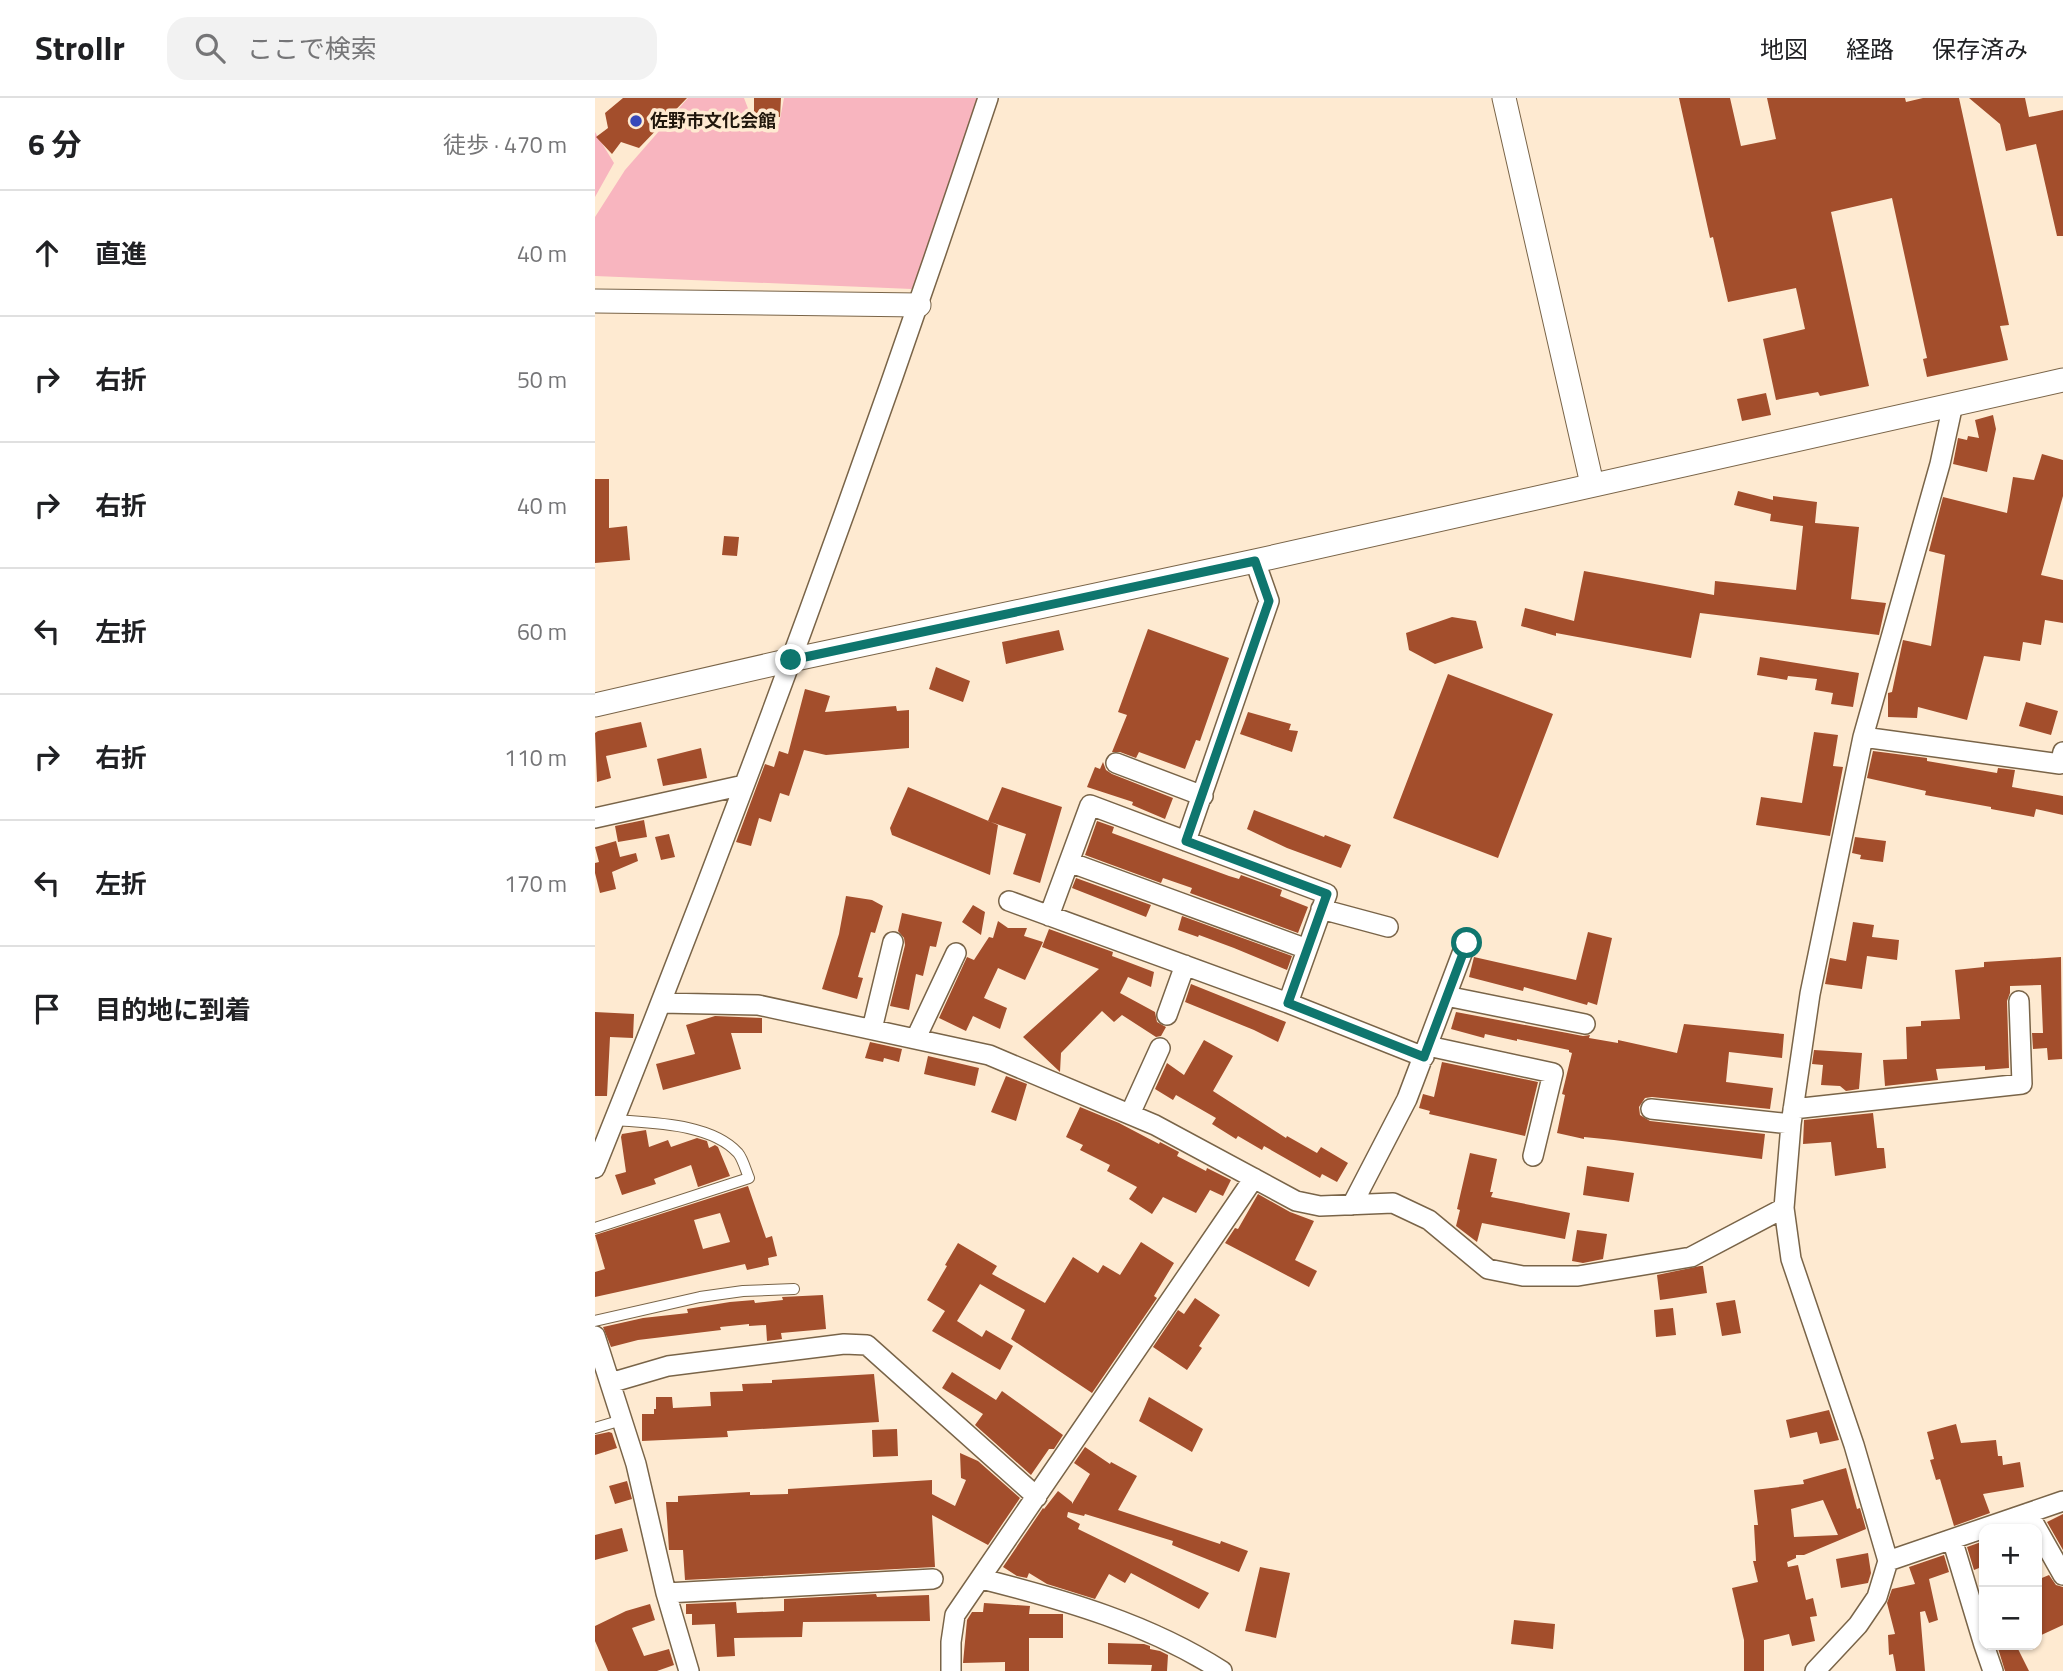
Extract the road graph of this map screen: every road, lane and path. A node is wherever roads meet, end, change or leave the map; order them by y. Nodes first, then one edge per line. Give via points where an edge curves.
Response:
1 (988, 98) edge
2 (1504, 98) edge
3 (595, 301) edge
4 (919, 305) junction
5 (2063, 380) edge
6 (1953, 404) junction
7 (1592, 484) junction
8 (1255, 561) junction
9 (791, 660) junction
10 (595, 705) edge
11 (1863, 737) junction
12 (2062, 760) edge
13 (1116, 763) dead end
14 (744, 785) junction
15 (1203, 796) junction
16 (595, 818) edge
17 (1186, 841) junction
18 (1069, 862) junction
19 (1009, 901) dead end
20 (1321, 909) junction
21 (1049, 916) junction
22 (1388, 927) dead end
23 (893, 942) dead end
24 (1467, 943) dead end
25 (1307, 949) junction
26 (956, 953) dead end
27 (1185, 965) junction
28 (1446, 996) junction
29 (2019, 1001) dead end
30 (661, 1003) junction
31 (1288, 1003) junction
32 (1167, 1015) dead end
33 (1585, 1024) dead end
34 (872, 1029) junction
35 (916, 1038) junction
36 (1160, 1048) dead end
37 (1426, 1051) junction
38 (1651, 1109) dead end
39 (1130, 1114) junction
40 (1792, 1116) junction
41 (615, 1120) junction
42 (1533, 1156) dead end
43 (595, 1168) edge
44 (1254, 1178) junction
45 (1352, 1205) junction
46 (1784, 1208) junction
47 (595, 1228) edge
48 (794, 1289) dead end
49 (595, 1321) edge
50 (595, 1336) edge
51 (610, 1383) junction
52 (622, 1420) junction
53 (595, 1428) edge
54 (1037, 1497) junction
55 (2063, 1501) edge
56 (2028, 1513) junction
57 (1952, 1539) junction
58 (1888, 1561) junction
59 (2063, 1574) edge
60 (933, 1579) dead end
61 (982, 1579) junction
62 (666, 1593) junction
63 (1979, 1628) edge
64 (1986, 1650) edge
65 (689, 1671) edge
66 (951, 1671) edge
67 (1222, 1671) edge
68 (1815, 1671) edge
69 (1993, 1671) edge

1 - 4 street
2 - 7 street
3 - 4 street
4 - 9 street
5 - 6 street
6 - 7 street
6 - 11 street
7 - 8 street
8 - 9 street
8 - 15 street via 1269,601
9 - 10 street
9 - 14 street
11 - 12 street
11 - 40 street via 1810,994
13 - 15 street
14 - 16 street
14 - 30 street
15 - 17 street
17 - 18 street via 1090,805
17 - 20 street via 1327,894
18 - 21 street
18 - 25 street
19 - 21 street
20 - 22 street
20 - 25 street
21 - 27 street
23 - 34 street
24 - 28 street
25 - 31 street
26 - 35 street
27 - 31 street
27 - 32 street
28 - 33 street
28 - 37 street
29 - 40 street via 2022,1084
30 - 34 street via 758,1005
30 - 41 street
31 - 37 street
34 - 35 street
35 - 39 street via 989,1055
36 - 39 street
37 - 42 street via 1553,1073
37 - 45 street via 1408,1099
38 - 40 street
39 - 44 street
40 - 46 street
41 - 43 street
41 - 47 lane via 678,1126 711,1135 738,1154 749,1178
44 - 45 street via 1296,1201
44 - 54 street
45 - 46 street via 1393,1203 1429,1220 1488,1269 1523,1276 1578,1276 1691,1257
46 - 58 street via 1791,1259
48 - 49 lane via 700,1297
50 - 51 street
51 - 52 street
51 - 54 street via 668,1366 867,1345
52 - 53 lane
52 - 62 street
54 - 61 street
55 - 56 street
56 - 57 street
56 - 59 street
57 - 58 street
57 - 63 street
58 - 68 street via 1877,1597
60 - 62 street
61 - 66 street via 955,1615
61 - 67 street via 1067,1600 1127,1623
62 - 65 street
64 - 69 street

